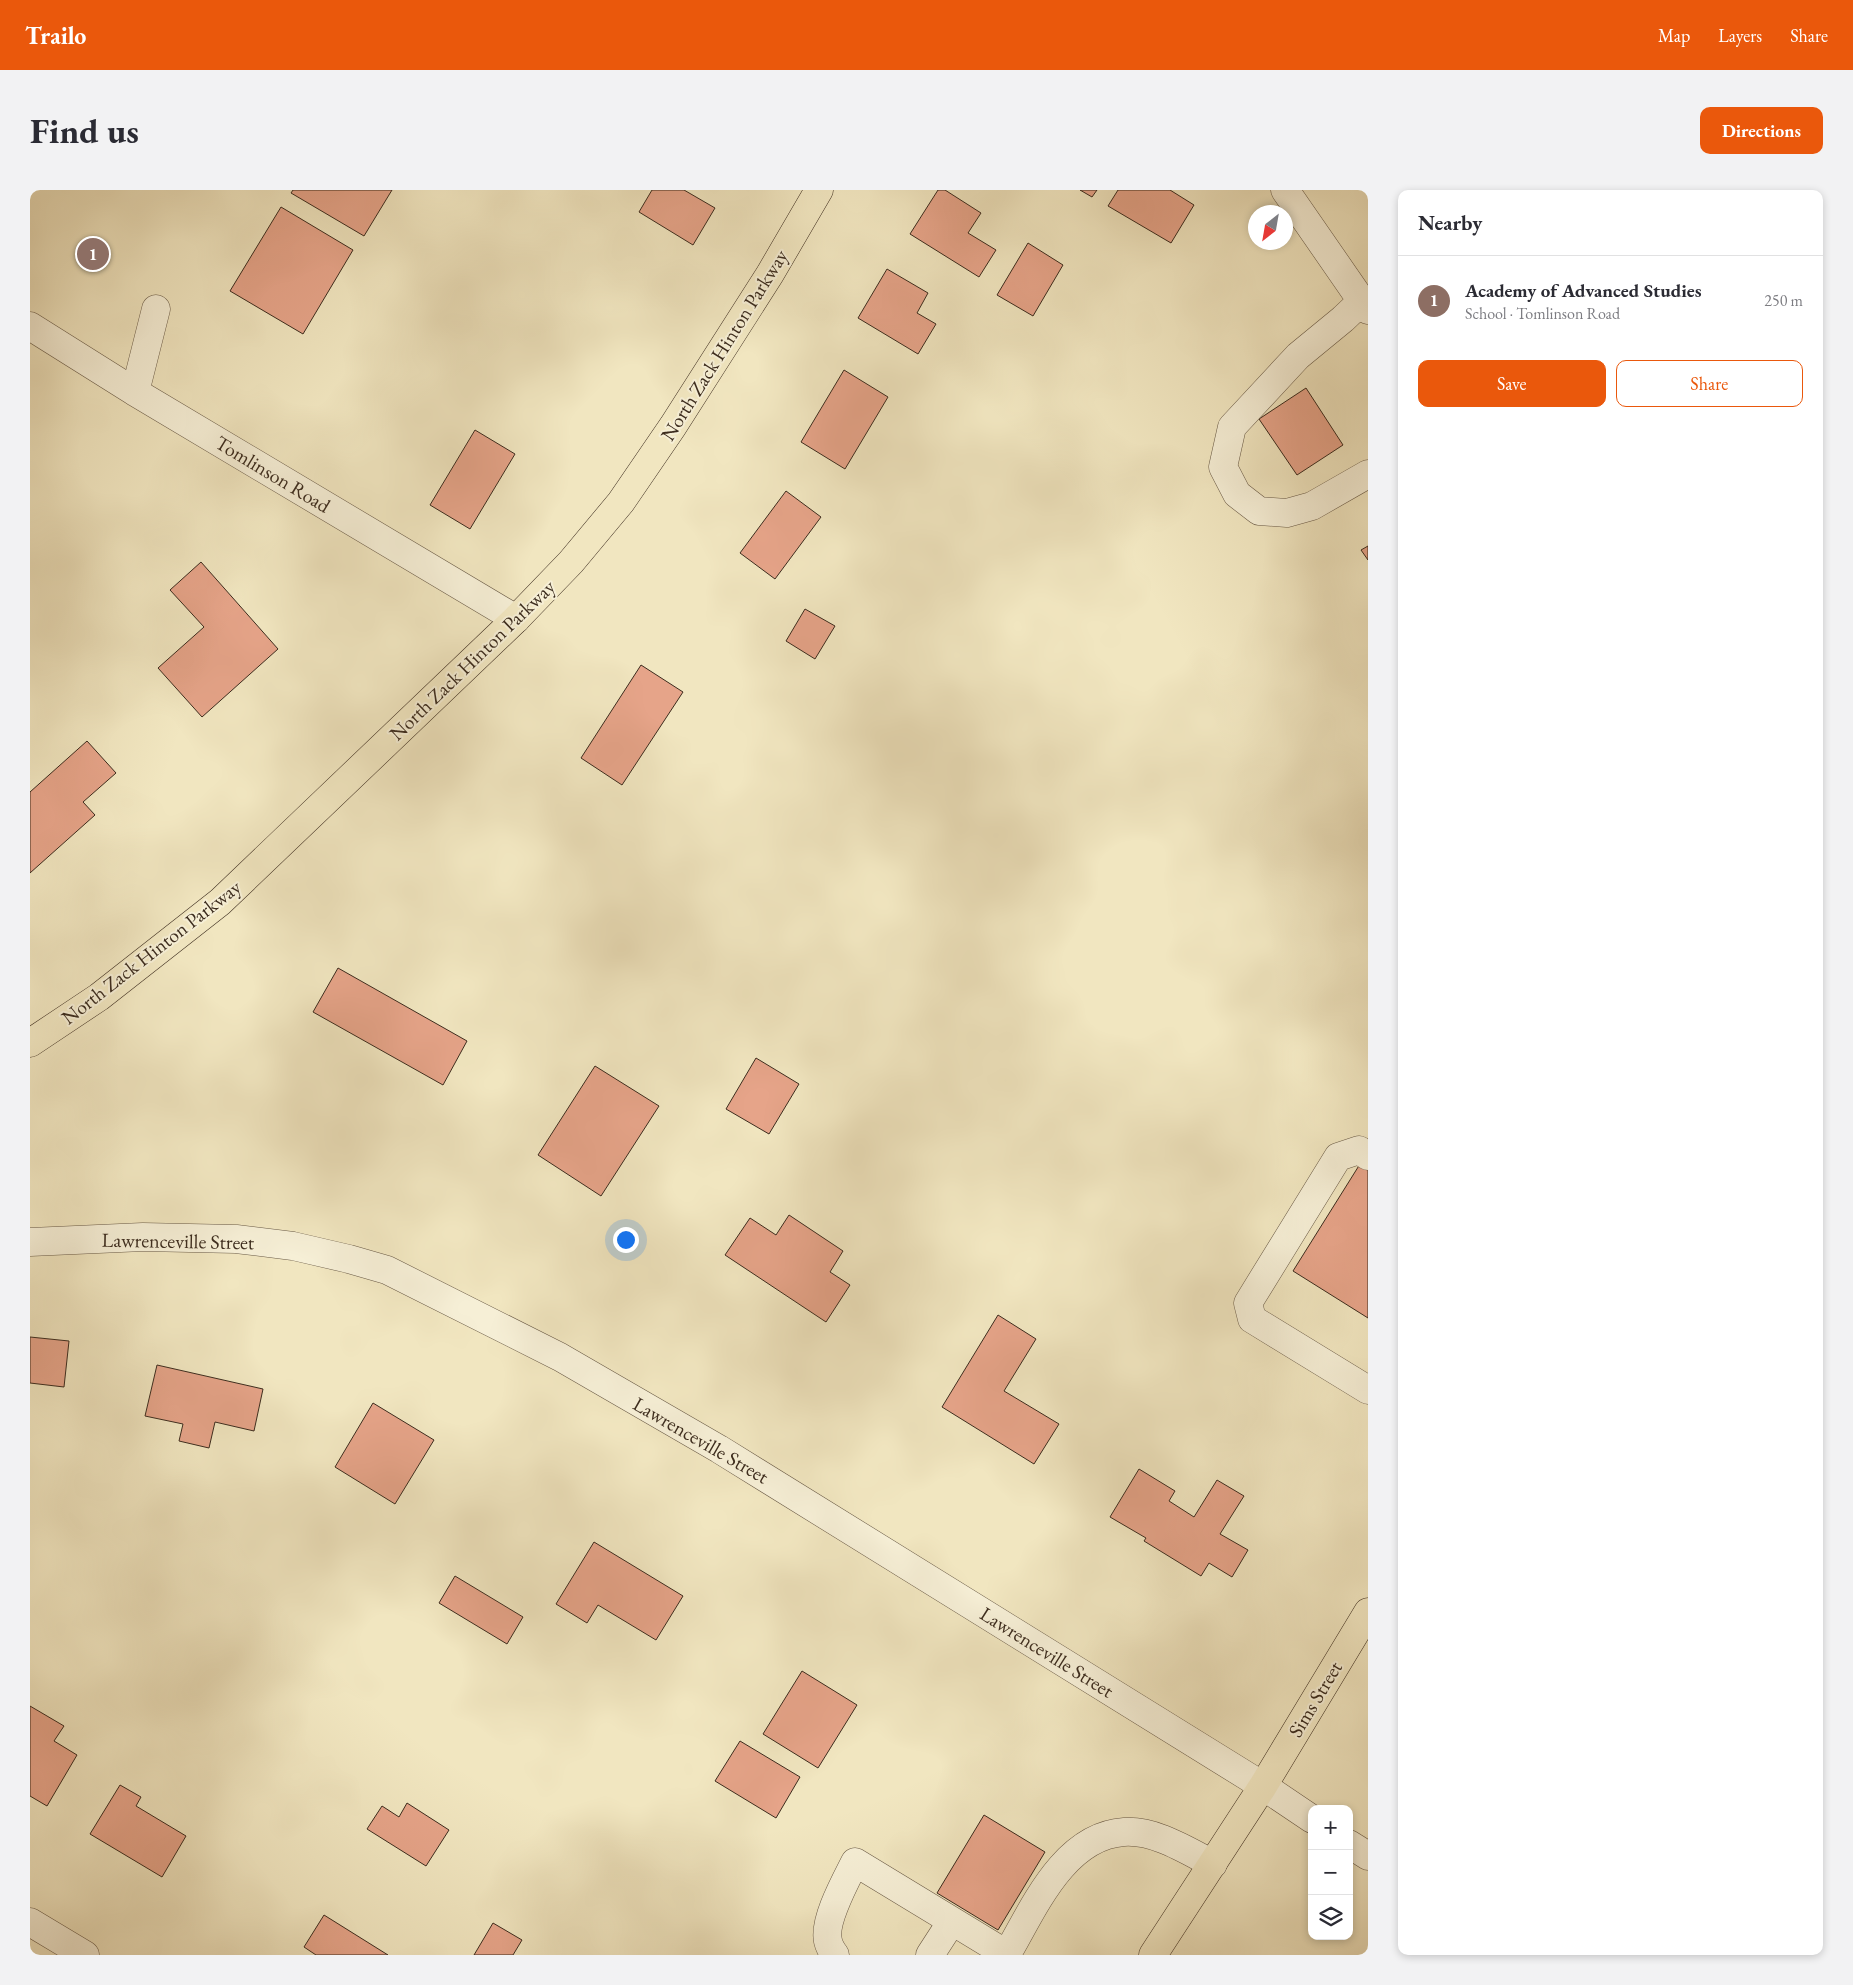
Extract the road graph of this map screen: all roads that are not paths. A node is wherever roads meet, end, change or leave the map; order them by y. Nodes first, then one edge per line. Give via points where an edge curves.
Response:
1 (819, 190) edge
2 (1285, 190) edge
3 (1365, 305) edge
4 (156, 310) dead end
5 (30, 326) edge
6 (135, 392) junction
7 (1368, 474) edge
8 (516, 619) junction
9 (30, 1043) edge
10 (1368, 1156) edge
11 (30, 1242) edge
12 (1368, 1390) edge
13 (1368, 1612) edge
14 (1263, 1786) junction
15 (1308, 1815) edge
16 (1353, 1847) edge
17 (1368, 1856) edge
18 (1213, 1864) junction
19 (952, 1921) junction
20 (30, 1922) edge
21 (85, 1955) edge
22 (835, 1955) edge
23 (930, 1955) edge
24 (1007, 1955) edge
25 (1153, 1955) edge

1 - 8 main road, North Zack Hinton Parkway via 770,274 621,502 571,562
2 - 3 street
3 - 7 street via 1298,356 1232,428 1223,467 1237,494 1259,511 1287,513 1312,506
4 - 6 street
5 - 6 street, Tomlinson Road
6 - 8 street, Tomlinson Road
8 - 9 main road, North Zack Hinton Parkway via 220,902 99,997
10 - 12 street via 1359,1150 1338,1156 1248,1303 1252,1320
11 - 14 street, Lawrenceville Street via 143,1237 236,1239 293,1246 387,1270 543,1348 719,1450
13 - 14 main road, Sims Street
14 - 15 street, Lawrenceville Street
14 - 18 main road, Sims Street
16 - 17 street
18 - 24 street via 1171,1842 1149,1836 1124,1832 1100,1838 1080,1849 1057,1872 1037,1899
18 - 25 main road, Sims Street
19 - 22 street via 855,1862 827,1930 828,1943
19 - 23 street
19 - 24 street
20 - 21 street

